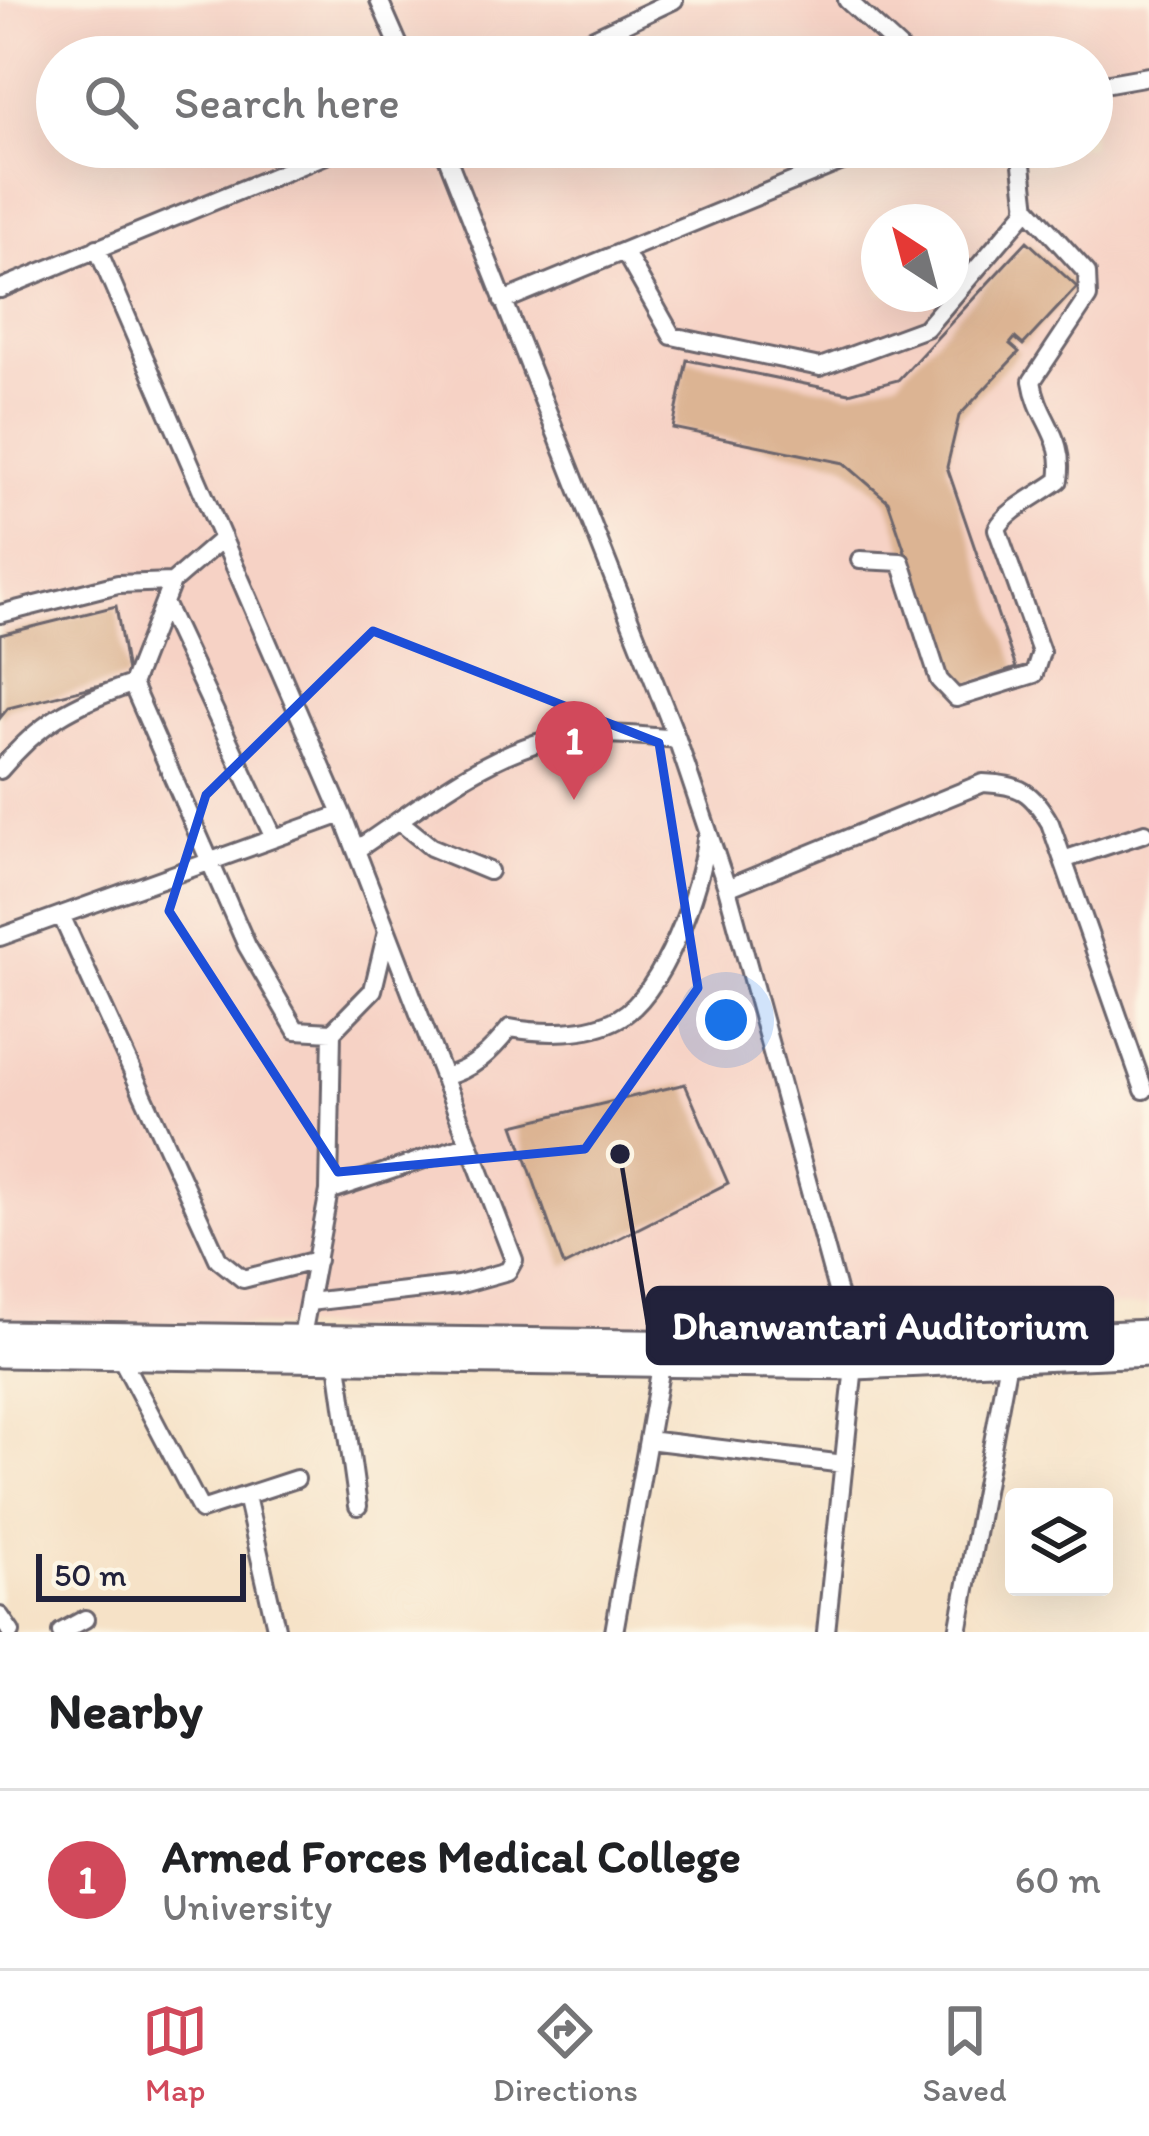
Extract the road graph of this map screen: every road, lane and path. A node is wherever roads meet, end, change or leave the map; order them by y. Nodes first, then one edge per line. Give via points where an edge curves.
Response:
1 (379, 0) edge
2 (674, 0) edge
3 (847, 0) edge
4 (395, 36) edge
5 (598, 36) edge
6 (886, 36) edge
7 (1149, 76) edge
8 (1113, 82) edge
9 (293, 168) edge
10 (451, 168) edge
11 (825, 168) edge
12 (1022, 168) edge
13 (1026, 206) junction
14 (97, 248) junction
15 (625, 250) junction
16 (0, 289) edge
17 (503, 301) junction
18 (223, 538) junction
19 (860, 560) dead end
20 (172, 582) junction
21 (164, 603) junction
22 (0, 614) edge
23 (132, 684) junction
24 (677, 739) junction
25 (0, 770) edge
26 (342, 814) junction
27 (399, 821) junction
28 (707, 828) junction
29 (1145, 832) dead end
30 (274, 838) junction
31 (356, 850) junction
32 (1064, 860) junction
33 (209, 862) junction
34 (489, 871) dead end
35 (727, 888) junction
36 (61, 915) junction
37 (387, 930) junction
38 (0, 937) edge
39 (332, 1032) junction
40 (443, 1076) junction
41 (1144, 1090) dead end
42 (469, 1144) junction
43 (329, 1192) junction
44 (317, 1259) junction
45 (309, 1302) junction
46 (1149, 1343) edge
47 (0, 1344) edge
48 (115, 1346) junction
49 (1010, 1347) junction
50 (318, 1348) junction
51 (664, 1353) junction
52 (855, 1356) junction
53 (648, 1440) junction
54 (844, 1464) junction
55 (296, 1480) dead end
56 (246, 1496) junction
57 (358, 1506) dead end
58 (0, 1616) edge
59 (85, 1619) dead end
60 (11, 1632) edge
61 (62, 1632) edge
62 (278, 1632) edge
63 (614, 1632) edge
64 (826, 1632) edge
65 (958, 1632) edge

1 - 4 lane
2 - 5 lane
3 - 6 lane
7 - 8 lane
9 - 14 lane
10 - 17 lane
11 - 15 lane
12 - 13 lane
13 - 15 lane via 926,328 820,367 672,336
13 - 19 lane via 1087,273 1088,297 1032,381 1035,404 1057,437 1059,479 1004,516 998,529 1041,652 1034,674 956,698 939,680 901,562
14 - 16 lane
14 - 18 lane
15 - 17 lane
17 - 24 lane
18 - 20 lane
18 - 26 lane
20 - 21 lane
20 - 22 lane via 118,584
21 - 23 lane
21 - 30 lane
23 - 25 lane via 78,702 29,735
23 - 33 lane
24 - 27 lane via 549,740 497,760
24 - 28 lane
26 - 30 lane
26 - 31 lane
27 - 31 lane
27 - 34 lane via 430,848
28 - 35 lane
28 - 40 lane via 703,869 679,936 643,996 618,1018 550,1035 510,1028 464,1072
29 - 32 lane
30 - 33 lane
31 - 37 lane
32 - 35 lane via 1035,797 1011,784 983,783
32 - 41 lane
33 - 36 lane
33 - 39 lane via 296,1030
35 - 52 lane
36 - 38 lane
36 - 44 lane via 218,1259 243,1279
37 - 39 lane via 373,990
37 - 40 lane
39 - 43 lane
40 - 42 lane
42 - 43 lane
42 - 45 lane via 514,1260 508,1271 458,1285
43 - 44 lane
44 - 45 lane
45 - 50 lane
46 - 49 street
47 - 48 street
48 - 50 street
48 - 56 lane via 202,1510
49 - 52 street
49 - 65 lane
50 - 51 street
50 - 57 lane
51 - 52 street
51 - 53 lane
52 - 54 lane
53 - 54 lane
53 - 63 lane
54 - 64 lane
55 - 56 lane
56 - 62 lane
58 - 60 lane
59 - 61 lane

